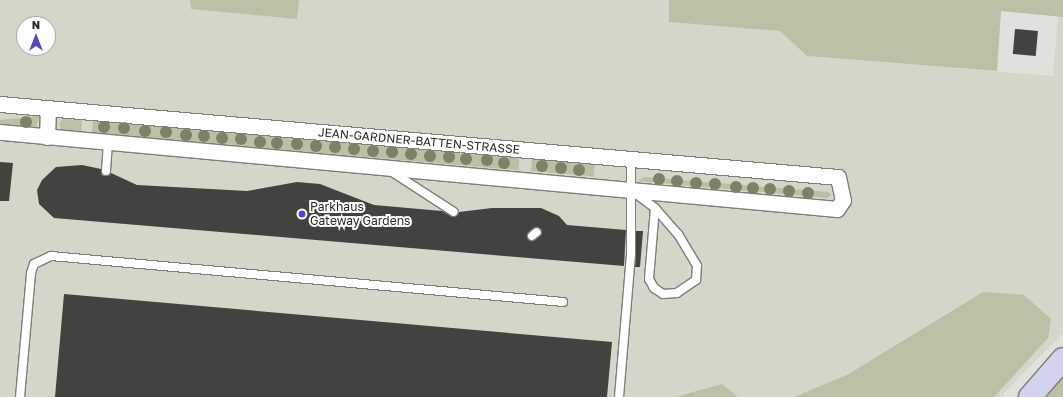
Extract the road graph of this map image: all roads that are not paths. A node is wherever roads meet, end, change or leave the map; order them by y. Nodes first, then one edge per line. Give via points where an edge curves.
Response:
1 (0, 104) edge
2 (48, 108) junction
3 (0, 132) edge
4 (47, 137) junction
5 (108, 144) junction
6 (631, 159) junction
7 (388, 169) junction
8 (106, 171) dead end
9 (633, 191) junction
10 (655, 208) junction
11 (454, 212) dead end
12 (563, 302) dead end
13 (1063, 359) edge
14 (20, 397) edge
15 (619, 397) edge
16 (1030, 397) edge

1 - 2 street, JEAN-GARDNER-BATTEN-STRASSE
2 - 4 street
2 - 6 street, JEAN-GARDNER-BATTEN-STRASSE
3 - 4 street
4 - 5 street
5 - 7 street
5 - 8 lane
6 - 9 lane
6 - 9 street, JEAN-GARDNER-BATTEN-STRASSE via 838,177 843,192 837,209
7 - 9 street
7 - 11 lane
9 - 10 lane
9 - 15 lane
10 - 10 lane via 649,279 654,288 663,294 677,293 696,280 697,266 678,234
12 - 14 lane via 51,256 34,264 31,273
13 - 16 highway

